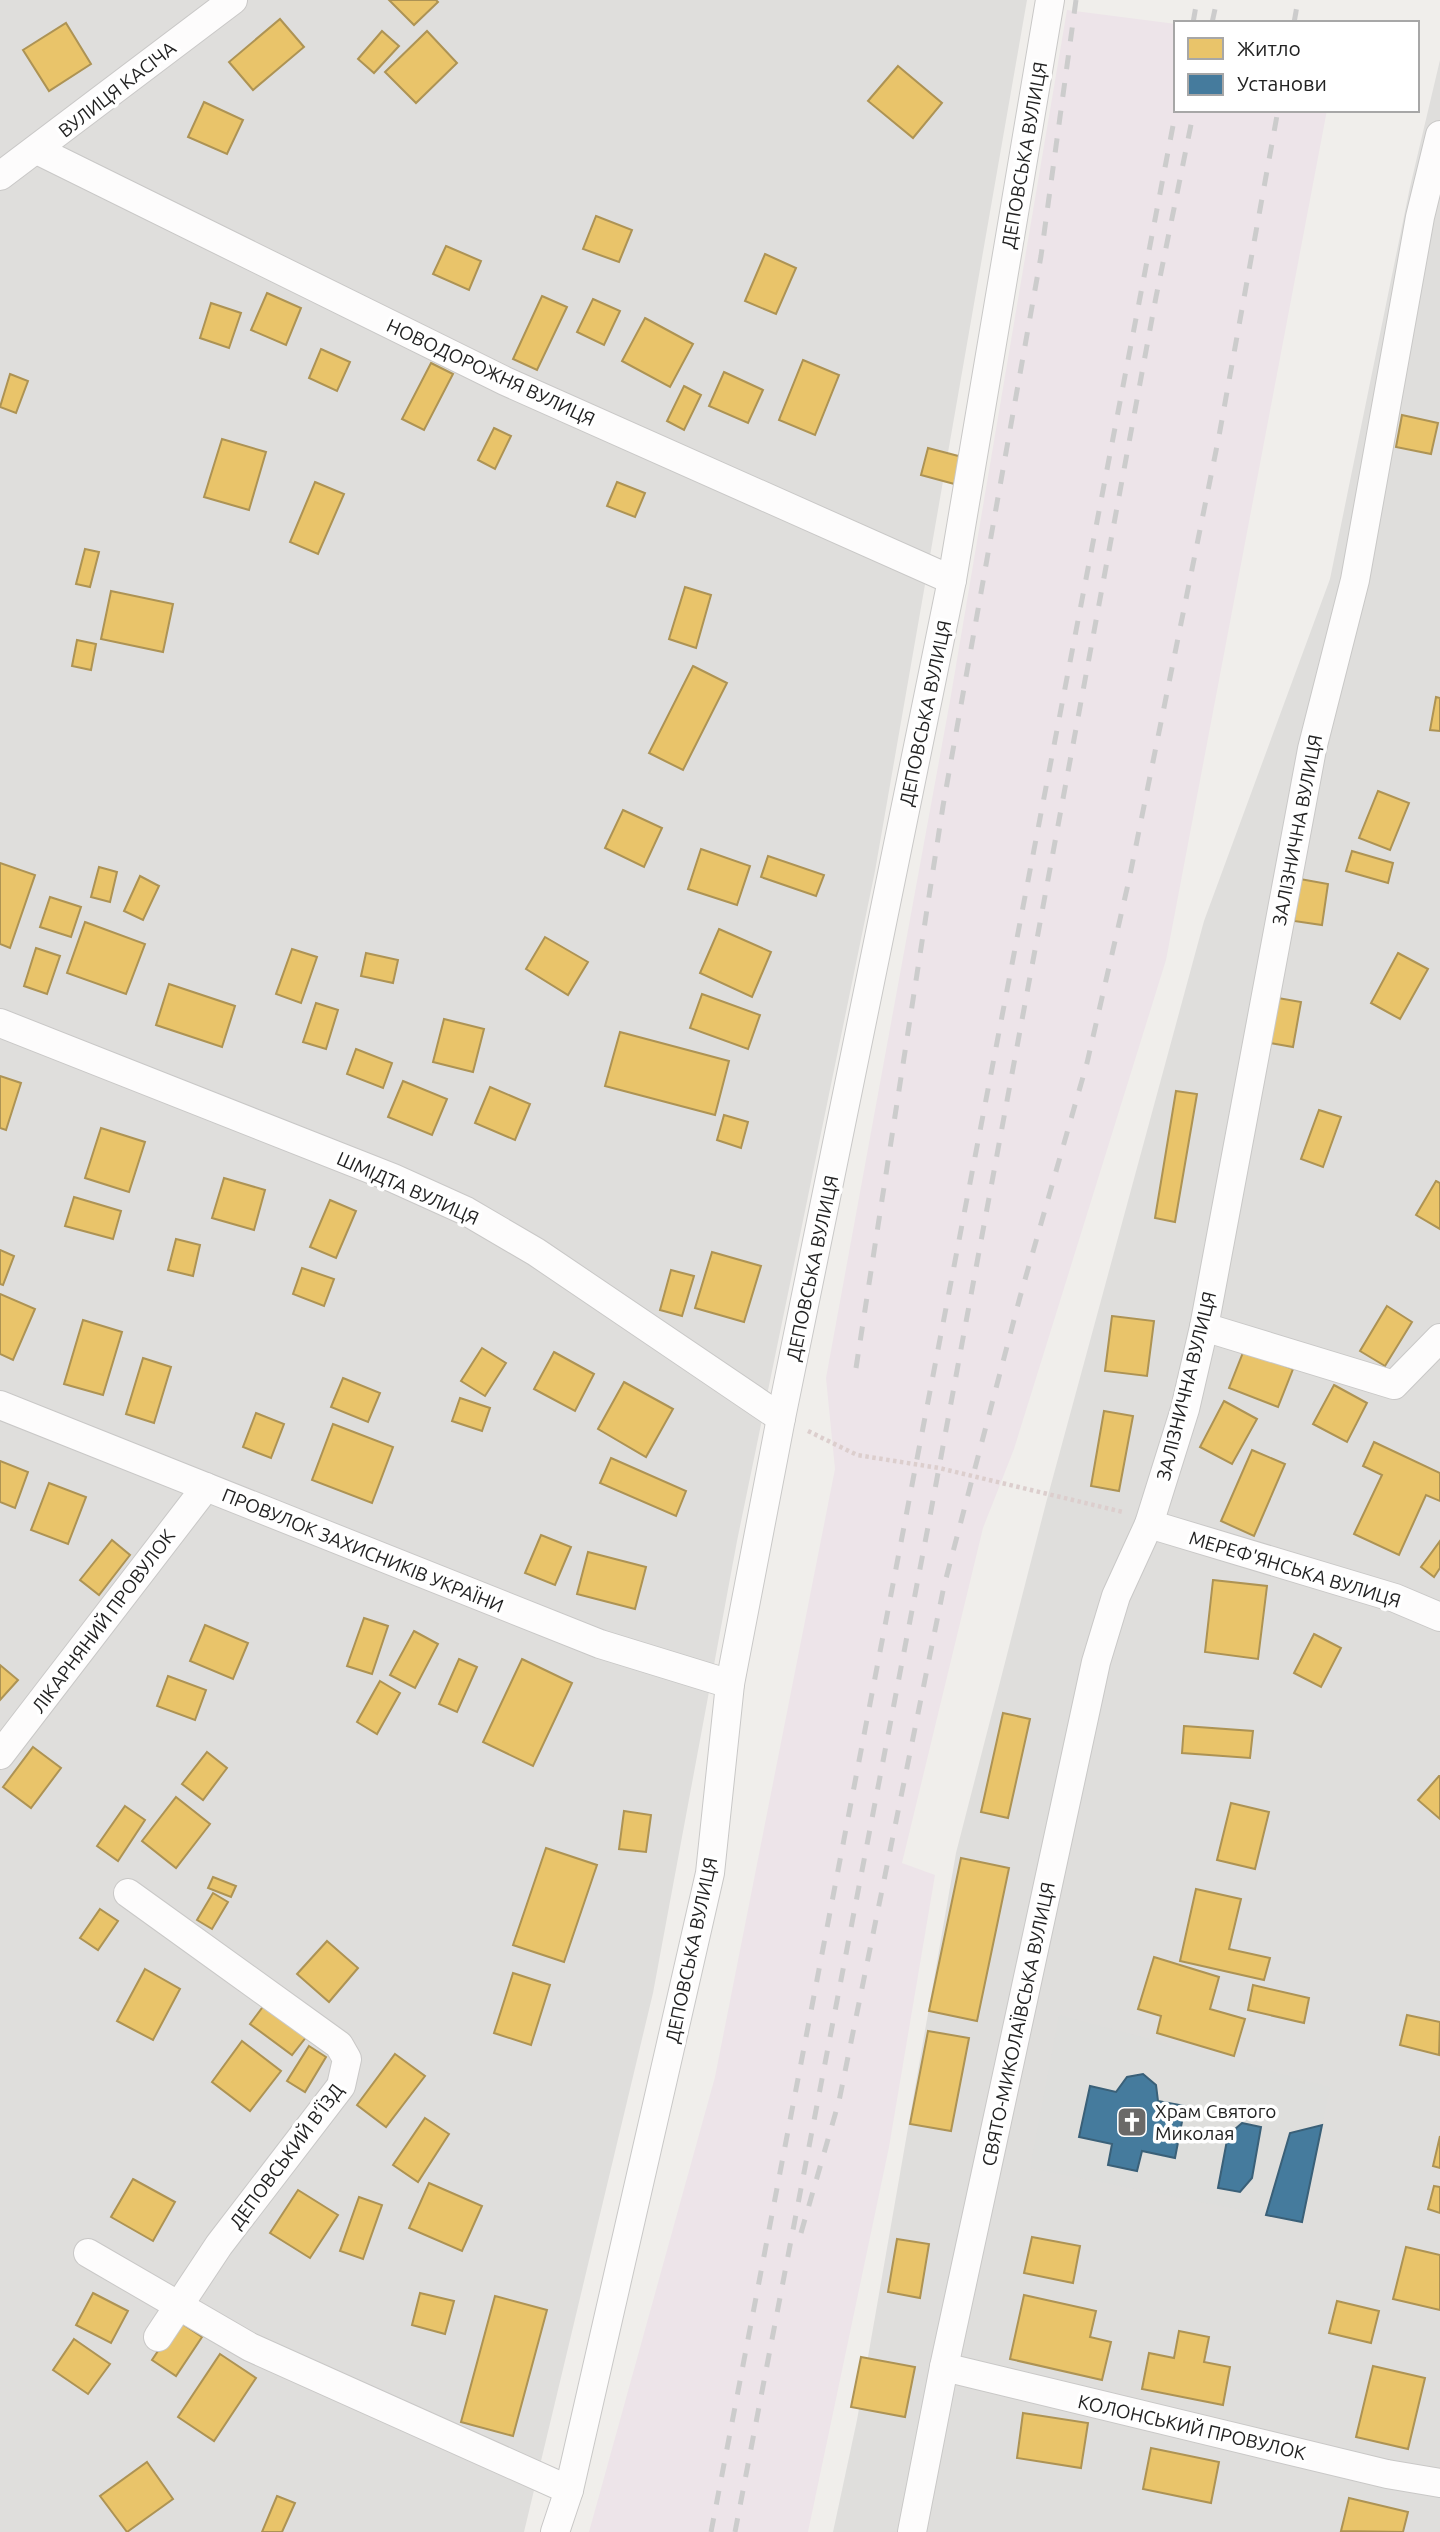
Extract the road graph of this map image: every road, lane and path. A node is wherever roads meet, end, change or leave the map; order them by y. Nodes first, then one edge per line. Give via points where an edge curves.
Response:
1 (233, 0) edge
2 (1050, 0) edge
3 (1440, 135) edge
4 (37, 150) junction
5 (0, 176) edge
6 (1430, 219) edge
7 (952, 580) junction
8 (0, 1023) edge
9 (1204, 1327) junction
10 (1440, 1338) edge
11 (0, 1405) edge
12 (781, 1418) junction
13 (206, 1487) junction
14 (1149, 1524) junction
15 (1440, 1617) edge
16 (730, 1684) junction
17 (0, 1755) edge
18 (128, 1893) dead end
19 (88, 2253) dead end
20 (180, 2305) junction
21 (159, 2337) dead end
22 (944, 2367) junction
23 (1438, 2475) edge
24 (569, 2490) junction
25 (555, 2532) edge
26 (912, 2532) edge

1 - 4 street, ВУЛИЦЯ КАСІЧА
2 - 7 street, ДЕПОВСЬКА ВУЛИЦЯ
3 - 6 street, ЗАЛІЗНИЧНА ВУЛИЦЯ
4 - 5 street, ВУЛИЦЯ КАСІЧА
4 - 7 street, НОВОДОРОЖНЯ ВУЛИЦЯ via 505,381
6 - 9 street, ЗАЛІЗНИЧНА ВУЛИЦЯ via 1355,580 1312,748
7 - 12 street, ДЕПОВСЬКА ВУЛИЦЯ
8 - 12 street, ШМІДТА ВУЛИЦЯ via 380,1172 466,1211 536,1252
9 - 10 street via 1394,1385
9 - 14 street, ЗАЛІЗНИЧНА ВУЛИЦЯ via 1185,1409
11 - 13 street, ПРОВУЛОК ЗАХИСНИКІВ УКРАЇНИ
12 - 14 path via 857,1455 999,1482 1128,1513
12 - 16 street, ДЕПОВСЬКА ВУЛИЦЯ
13 - 16 street, ПРОВУЛОК ЗАХИСНИКІВ УКРАЇНИ via 600,1644
13 - 17 street, ЛІКАРНЯНИЙ ПРОВУЛОК
14 - 15 street, МЕРЕФ'ЯНСЬКА ВУЛИЦЯ via 1395,1598
14 - 22 street, СВЯТО-МИКОЛАЇВСЬКА ВУЛИЦЯ via 1116,1596 1096,1662
16 - 24 street, ДЕПОВСЬКА ВУЛИЦЯ via 710,1873
18 - 20 street, ДЕПОВСЬКИЙ В’ЇЗД via 339,2045 347,2059 341,2085 219,2245
19 - 20 street
20 - 21 street, ДЕПОВСЬКИЙ В’ЇЗД
20 - 24 street via 250,2347
22 - 23 street, КОЛОНСЬКИЙ ПРОВУЛОК via 1387,2473
22 - 26 street, СВЯТО-МИКОЛАЇВСЬКА ВУЛИЦЯ
24 - 25 street, ДЕПОВСЬКА ВУЛИЦЯ

